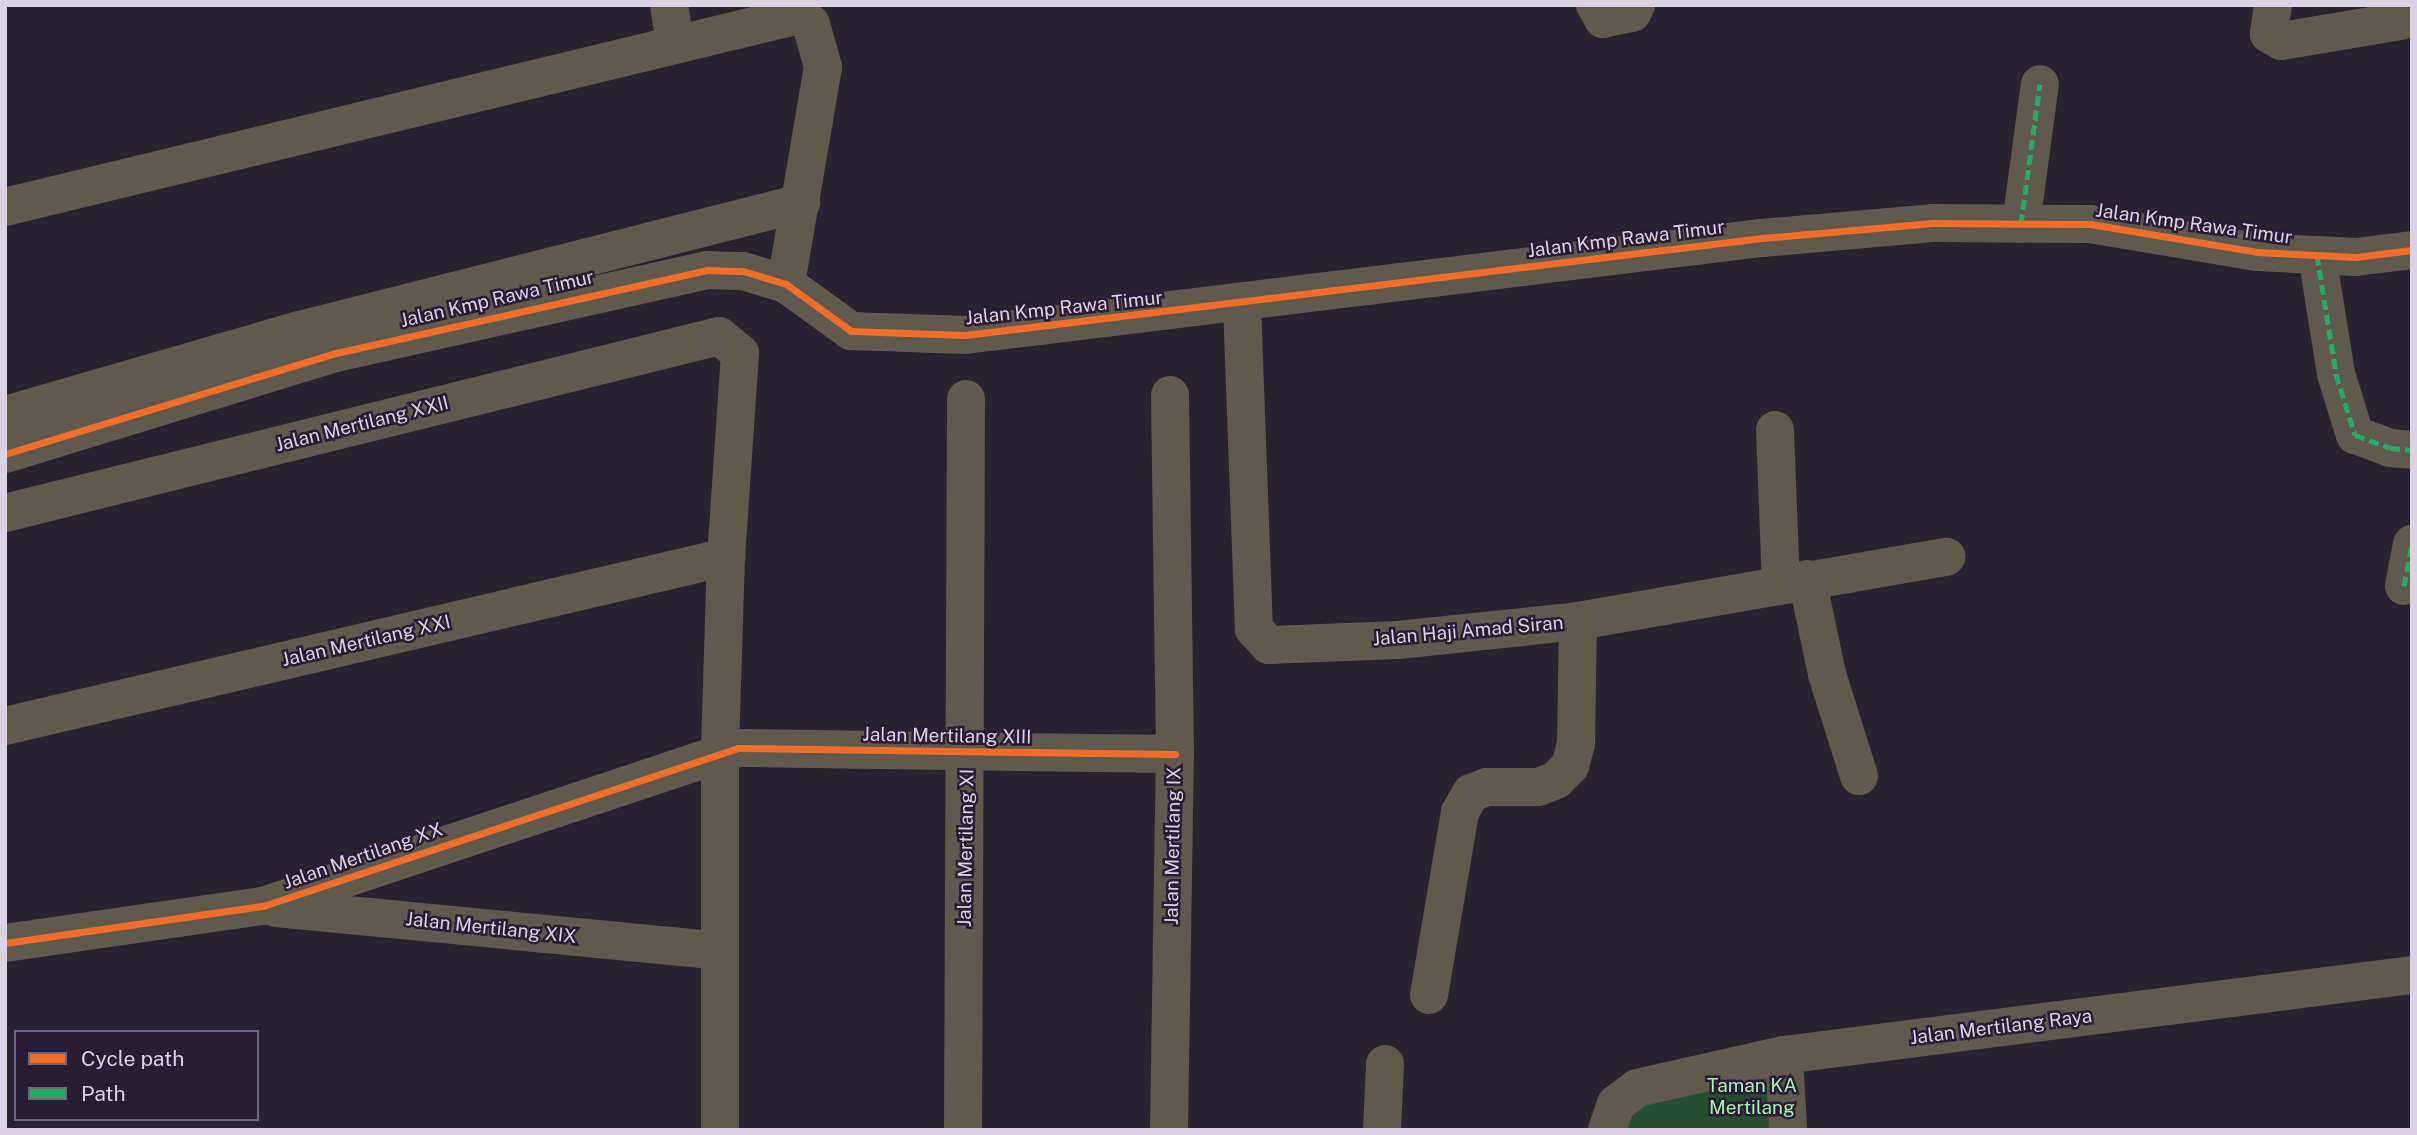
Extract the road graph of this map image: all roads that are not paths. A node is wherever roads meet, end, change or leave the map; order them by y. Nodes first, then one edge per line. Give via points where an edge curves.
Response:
1 (669, 5) edge
2 (1595, 5) edge
3 (1636, 5) edge
4 (2273, 5) edge
5 (2400, 21) dead end
6 (675, 44) junction
7 (2040, 84) dead end
8 (801, 203) junction
9 (5, 206) edge
10 (2021, 224) junction
11 (2412, 250) edge
12 (2317, 255) junction
13 (786, 284) junction
14 (1242, 304) junction
15 (1170, 395) dead end
16 (966, 399) dead end
17 (5, 415) edge
18 (1775, 430) dead end
19 (2412, 450) edge
20 (5, 454) edge
21 (5, 513) edge
22 (2412, 544) edge
23 (726, 557) junction
24 (1946, 557) dead end
25 (1794, 582) junction
26 (2404, 586) dead end
27 (1577, 621) junction
28 (5, 726) edge
29 (720, 752) junction
30 (968, 753) junction
31 (1175, 754) junction
32 (1859, 776) dead end
33 (263, 906) junction
34 (5, 943) edge
35 (720, 951) junction
36 (2412, 975) edge
37 (1429, 995) dead end
38 (1784, 1055) junction
39 (1385, 1064) dead end
40 (1608, 1125) edge
41 (720, 1130) edge
42 (962, 1130) edge
43 (1169, 1130) edge
44 (1382, 1130) edge
45 (1788, 1130) edge

1 - 6 street
2 - 3 street via 1603,19 1632,13
4 - 5 street via 2269,34 2281,41
6 - 8 street via 799,15 811,24 823,68
6 - 9 street
7 - 10 street
8 - 13 street
8 - 17 street via 300,330
10 - 12 street, Jalan Kmp Rawa Timur via 2090,224 2257,252
10 - 14 street, Jalan Kmp Rawa Timur via 1931,223 1762,238
11 - 12 street, Jalan Kmp Rawa Timur via 2356,257
12 - 19 street via 2336,374 2355,435 2390,448
13 - 14 street, Jalan Kmp Rawa Timur via 851,331 892,335 965,335
13 - 20 street, Jalan Kmp Rawa Timur via 743,271 678,273 336,353
14 - 27 street, Jalan Haji Amad Siran via 1258,638 1269,645 1398,640
15 - 31 street, Jalan Mertilang IX
16 - 30 street, Jalan Mertilang XI
18 - 25 street
21 - 23 street, Jalan Mertilang XXII via 719,336 740,354
22 - 26 street
23 - 28 street, Jalan Mertilang XXI
23 - 29 street
24 - 25 street, Jalan Haji Amad Siran
25 - 27 street, Jalan Haji Amad Siran
25 - 32 street
27 - 37 street via 1576,744 1570,766 1556,780 1538,787 1487,787 1471,793 1460,812
29 - 30 street, Jalan Mertilang XIII via 738,748
29 - 33 street, Jalan Mertilang XX
29 - 35 street
30 - 31 street, Jalan Mertilang XIII
30 - 42 street, Jalan Mertilang XI
31 - 43 street, Jalan Mertilang IX
33 - 34 street, Jalan Mertilang XX
33 - 35 street, Jalan Mertilang XIX
35 - 41 street
36 - 38 street, Jalan Mertilang Raya
38 - 40 street, Jalan Mertilang Raya via 1637,1088 1616,1104
38 - 45 street
39 - 44 street

